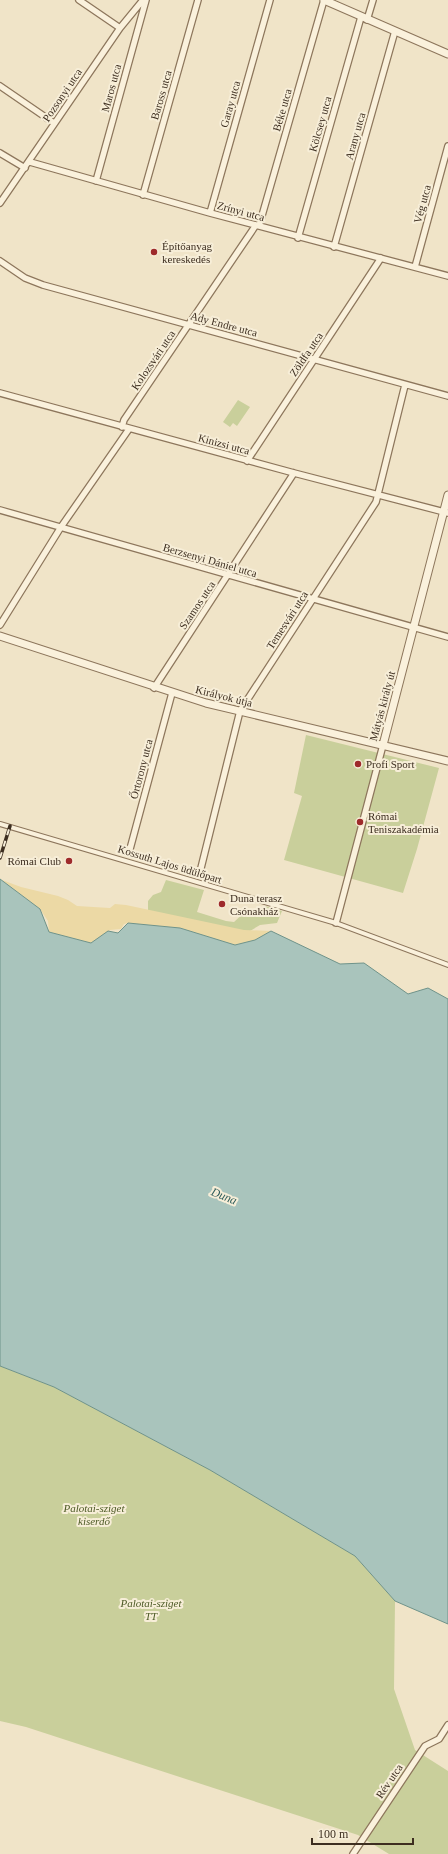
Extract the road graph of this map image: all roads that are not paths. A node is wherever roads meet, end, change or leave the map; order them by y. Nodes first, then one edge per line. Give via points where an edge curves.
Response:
1 (79, 0) edge
2 (145, 0) edge
3 (198, 0) edge
4 (270, 0) edge
5 (324, 0) edge
6 (373, 0) edge
7 (364, 18) junction
8 (120, 28) junction
9 (395, 32) junction
10 (448, 54) edge
11 (0, 86) edge
12 (54, 123) junction
13 (448, 146) edge
14 (0, 153) edge
15 (30, 162) junction
16 (25, 168) junction
17 (96, 181) junction
18 (143, 195) junction
19 (0, 204) edge
20 (210, 213) junction
21 (257, 226) junction
22 (298, 238) junction
23 (334, 247) junction
24 (381, 258) junction
25 (0, 261) edge
26 (415, 267) junction
27 (448, 276) edge
28 (189, 325) junction
29 (314, 360) junction
30 (405, 385) junction
31 (0, 393) edge
32 (448, 396) edge
33 (122, 427) junction
34 (129, 429) junction
35 (247, 460) junction
36 (294, 473) junction
37 (448, 495) edge
38 (377, 496) junction
39 (0, 510) edge
40 (446, 512) edge
41 (62, 527) junction
42 (228, 576) junction
43 (312, 599) junction
44 (0, 625) edge
45 (414, 628) junction
46 (0, 636) edge
47 (448, 637) edge
48 (154, 688) junction
49 (172, 693) junction
50 (240, 711) junction
51 (383, 745) junction
52 (448, 761) edge
53 (0, 824) edge
54 (130, 849) dead end
55 (200, 872) dead end
56 (336, 923) junction
57 (448, 965) edge
58 (448, 1725) edge
59 (353, 1854) edge

1 - 8 street
2 - 8 street, Pozsonyi utca
2 - 17 street, Maros utca
3 - 18 street, Baross utca
4 - 20 street, Garay utca
5 - 7 street
5 - 21 street, Béke utca
6 - 7 street, Kölcsey utca
7 - 9 street
7 - 22 street, Kölcsey utca
8 - 12 street, Pozsonyi utca
9 - 10 street
9 - 23 street, Arany utca
11 - 12 street
12 - 15 street, Pozsonyi utca
13 - 26 street, Vég utca
14 - 16 street
15 - 16 street, Pozsonyi utca
15 - 17 street, Zrínyi utca
16 - 19 street, Pozsonyi utca
17 - 18 street, Zrínyi utca
18 - 20 street, Zrínyi utca
20 - 21 street, Zrínyi utca
21 - 22 street, Zrínyi utca
21 - 28 street, Kolozsvári utca
22 - 23 street, Zrínyi utca
23 - 24 street, Zrínyi utca
24 - 26 street, Zrínyi utca
24 - 29 street, Zöldfa utca
25 - 28 street, Ady Endre utca via 25,278 43,285
26 - 27 street, Zrínyi utca
28 - 29 street, Ady Endre utca
28 - 33 street, Kolozsvári utca via 124,420
29 - 30 street, Ady Endre utca
29 - 35 street, Zöldfa utca
30 - 32 street, Ady Endre utca
30 - 38 street, Temesvári utca
31 - 33 street, Kinizsi utca
33 - 34 street, Kinizsi utca
34 - 35 street, Kinizsi utca
34 - 41 street
35 - 36 street, Kinizsi utca
36 - 38 street, Kinizsi utca
36 - 42 street, Szamos utca
37 - 40 street, Mátyás király út
38 - 40 street, Kinizsi utca
38 - 43 street, Temesvári utca via 376,502
39 - 41 street, Berzsenyi Dániel utca
40 - 45 street, Mátyás király út
41 - 42 street, Berzsenyi Dániel utca
41 - 44 street
42 - 43 street, Berzsenyi Dániel utca
42 - 48 street, Szamos utca
43 - 45 street, Berzsenyi Dániel utca
43 - 50 street, Temesvári utca
45 - 47 street, Berzsenyi Dániel utca
45 - 51 street, Mátyás király út
46 - 48 street, Királyok útja
48 - 49 street, Királyok útja
49 - 50 street, Királyok útja
49 - 54 street, Őrtorony utca
50 - 51 street, Királyok útja
50 - 55 street, Temesvári utca
51 - 52 street, Királyok útja
51 - 56 street, Mátyás király út
53 - 56 street, Kossuth Lajos üdülőpart
56 - 57 street, Kossuth Lajos üdülőpart
58 - 59 street, Rév utca via 439,1739 424,1746

